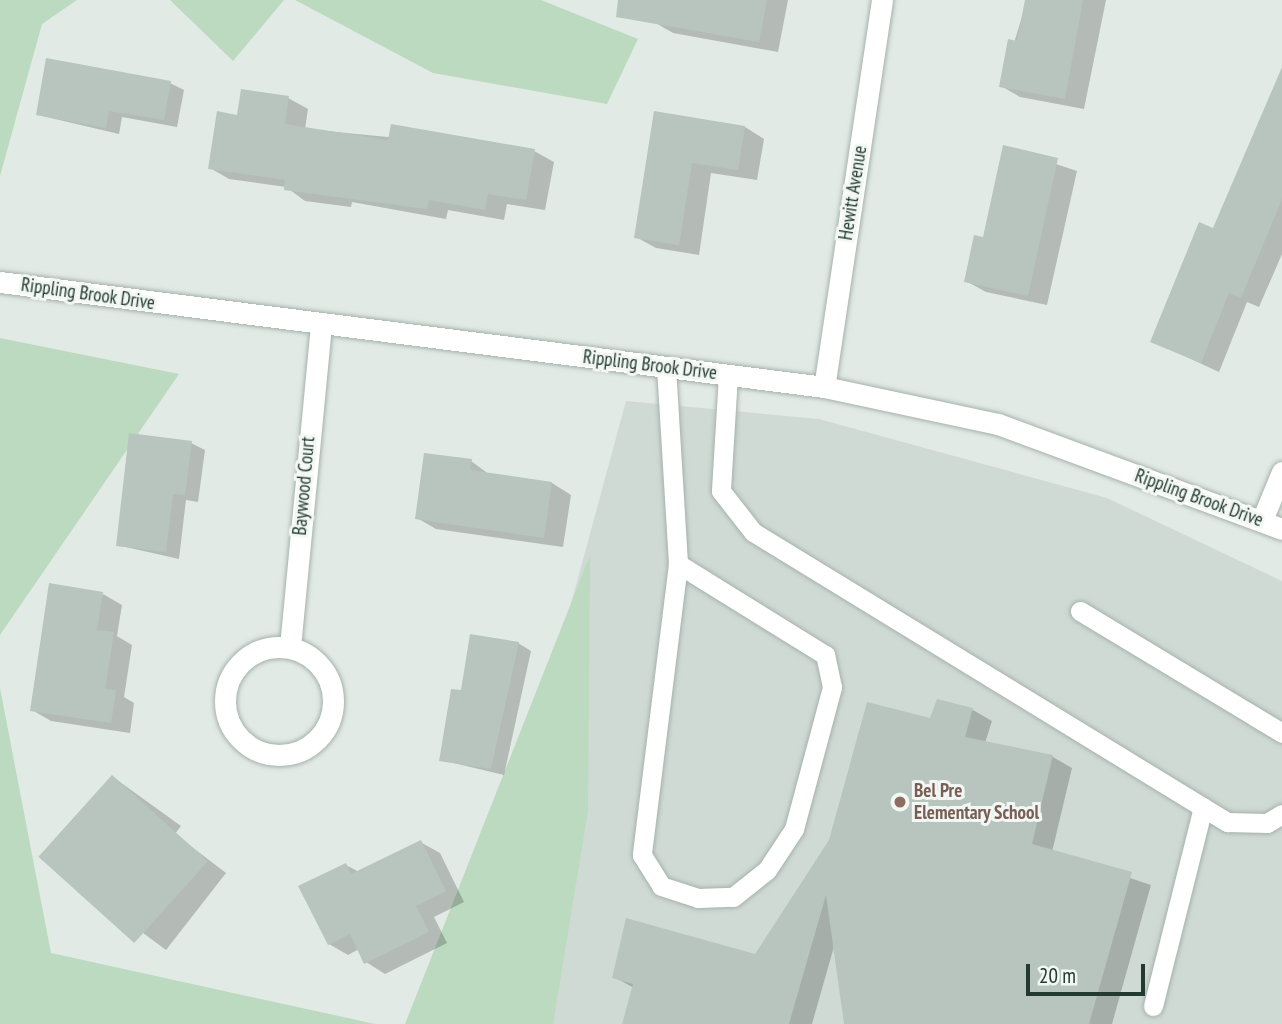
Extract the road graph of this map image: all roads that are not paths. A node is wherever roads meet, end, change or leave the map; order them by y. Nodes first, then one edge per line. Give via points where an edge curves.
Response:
1 (882, 0) edge
2 (0, 282) edge
3 (321, 324) junction
4 (666, 367) junction
5 (728, 375) junction
6 (824, 387) junction
7 (1282, 472) edge
8 (1272, 524) edge
9 (678, 564) junction
10 (1080, 611) dead end
11 (289, 647) junction
12 (1282, 733) edge
13 (1203, 807) junction
14 (1282, 814) edge
15 (1153, 1006) dead end

1 - 6 street, Hewitt Avenue
2 - 3 street, Rippling Brook Drive
3 - 4 street, Rippling Brook Drive
3 - 11 street, Baywood Court
4 - 5 street, Rippling Brook Drive
4 - 9 lane
5 - 6 street, Rippling Brook Drive
5 - 13 lane via 721,491 752,532
6 - 8 street, Rippling Brook Drive via 998,424
7 - 8 street
9 - 9 lane via 642,855 661,886 698,898 733,897 767,870 793,829 832,687 825,655
10 - 12 lane
11 - 11 street via 255,652 241,662 225,692 225,710 241,740 274,755 316,740 334,699 321,666
13 - 14 lane via 1227,822 1266,823
13 - 15 lane

